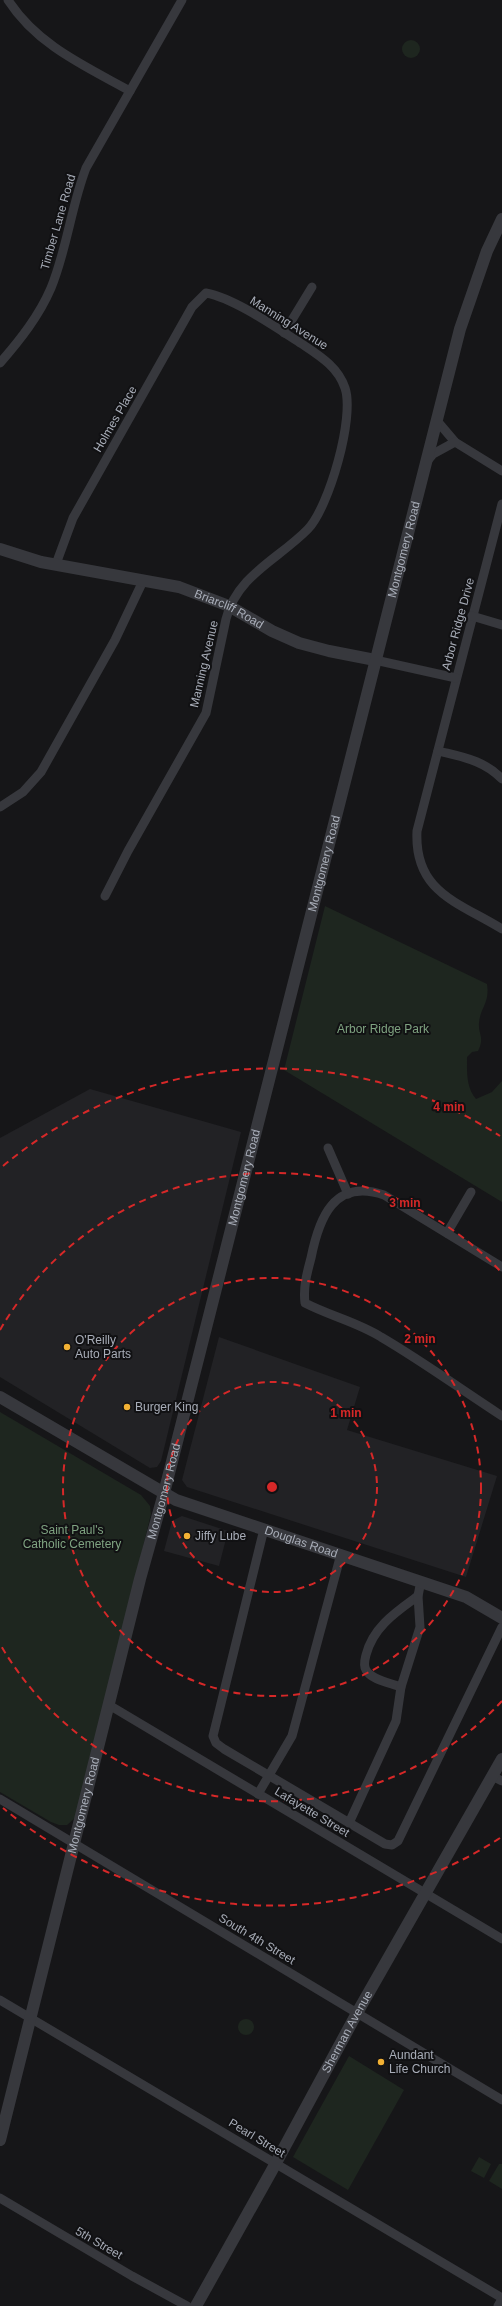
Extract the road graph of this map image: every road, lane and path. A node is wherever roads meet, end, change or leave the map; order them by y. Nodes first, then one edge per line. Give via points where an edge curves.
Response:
1 (8, 0) edge
2 (182, 0) edge
3 (130, 91) junction
4 (502, 219) edge
5 (312, 287) dead end
6 (206, 293) joint
7 (284, 333) junction
8 (0, 363) edge
9 (438, 422) junction
10 (455, 442) junction
11 (428, 460) junction
12 (502, 471) edge
13 (502, 504) edge
14 (0, 549) edge
15 (56, 564) junction
16 (143, 581) junction
17 (229, 606) junction
18 (472, 616) junction
19 (502, 625) edge
20 (375, 660) junction
21 (456, 678) junction
22 (438, 751) junction
23 (502, 779) edge
24 (0, 807) edge
25 (0, 811) edge
26 (0, 815) edge
27 (105, 896) dead end
28 (502, 929) edge
29 (328, 1148) dead end
30 (471, 1192) dead end
31 (348, 1194) junction
32 (447, 1233) junction
33 (502, 1267) edge
34 (0, 1397) edge
35 (502, 1416) edge
36 (164, 1493) junction
37 (264, 1529) junction
38 (341, 1554) junction
39 (421, 1581) junction
40 (418, 1596) junction
41 (502, 1618) edge
42 (502, 1628) edge
43 (401, 1687) junction
44 (109, 1706) junction
45 (502, 1759) edge
46 (269, 1776) junction
47 (497, 1778) edge
48 (258, 1794) junction
49 (0, 1799) edge
50 (349, 1823) junction
51 (75, 1844) junction
52 (425, 1893) junction
53 (502, 1939) edge
54 (0, 2000) edge
55 (357, 2013) junction
56 (30, 2018) junction
57 (502, 2100) edge
58 (0, 2140) edge
59 (275, 2162) junction
60 (0, 2198) edge
61 (502, 2298) edge
62 (187, 2306) edge
63 (196, 2306) edge
64 (498, 2306) edge

1 - 3 street via 29,27 46,42
2 - 3 street, Timber Lane Road
3 - 8 street, Timber Lane Road via 86,168 77,190 51,287 19,342
4 - 9 street, Montgomery Road via 487,250 469,300
5 - 7 street
6 - 7 street, Manning Avenue via 224,298
6 - 15 street, Holmes Place via 192,307 73,518
7 - 17 street, Manning Avenue via 324,358 342,381 348,398 344,439 325,502 317,517 299,537 250,577
9 - 10 street
9 - 11 street, Montgomery Road
10 - 11 street via 433,454
10 - 12 street
11 - 20 street, Montgomery Road
13 - 18 street, Arbor Ridge Drive
14 - 15 street, Briarcliff Road
15 - 16 street, Briarcliff Road
16 - 17 street, Briarcliff Road via 179,587
16 - 24 street via 115,640 41,772 23,792
17 - 20 street, Briarcliff Road via 272,631 299,643
17 - 27 street, Manning Avenue via 206,713
18 - 19 street
18 - 21 street, Arbor Ridge Drive
20 - 21 street, Briarcliff Road
20 - 36 street, Montgomery Road
21 - 22 street, Arbor Ridge Drive
22 - 23 street via 478,760
22 - 28 street, Arbor Ridge Drive via 417,831 416,846 421,868 438,890
25 - 26 street
29 - 31 street
30 - 32 street
31 - 32 street via 373,1192 384,1195
31 - 35 street via 336,1200 317,1228 304,1289 305,1303 380,1336
32 - 33 street
34 - 36 street, Douglas Road
36 - 37 street, Douglas Road via 176,1500
36 - 44 street, Montgomery Road via 148,1544
37 - 38 street, Douglas Road
37 - 46 street via 213,1736 216,1743 224,1749
38 - 39 street, Douglas Road
38 - 46 street via 297,1722 292,1736
39 - 40 street
39 - 41 street, Douglas Road via 466,1597
40 - 43 street via 420,1627
40 - 43 street via 380,1627 372,1638 365,1662 366,1670 373,1677
42 - 50 street via 398,1840 392,1845 385,1844
43 - 50 street via 393,1730
44 - 48 street, Lafayette Street
44 - 51 street, Montgomery Road
45 - 47 street, Sherman Avenue
46 - 48 street
46 - 50 street
47 - 52 street, Sherman Avenue
48 - 52 street, Lafayette Street
49 - 51 street, South 4th Street
51 - 55 street, South 4th Street
51 - 56 street, Montgomery Road
52 - 53 street, Lafayette Street
52 - 55 street, Sherman Avenue
54 - 56 street, Pearl Street
55 - 57 street, South 4th Street
55 - 59 street, Sherman Avenue
56 - 58 street, Montgomery Road
56 - 59 street, Pearl Street
59 - 61 street, Pearl Street
59 - 63 street, Sherman Avenue
60 - 62 street, 5th Street
61 - 64 street

